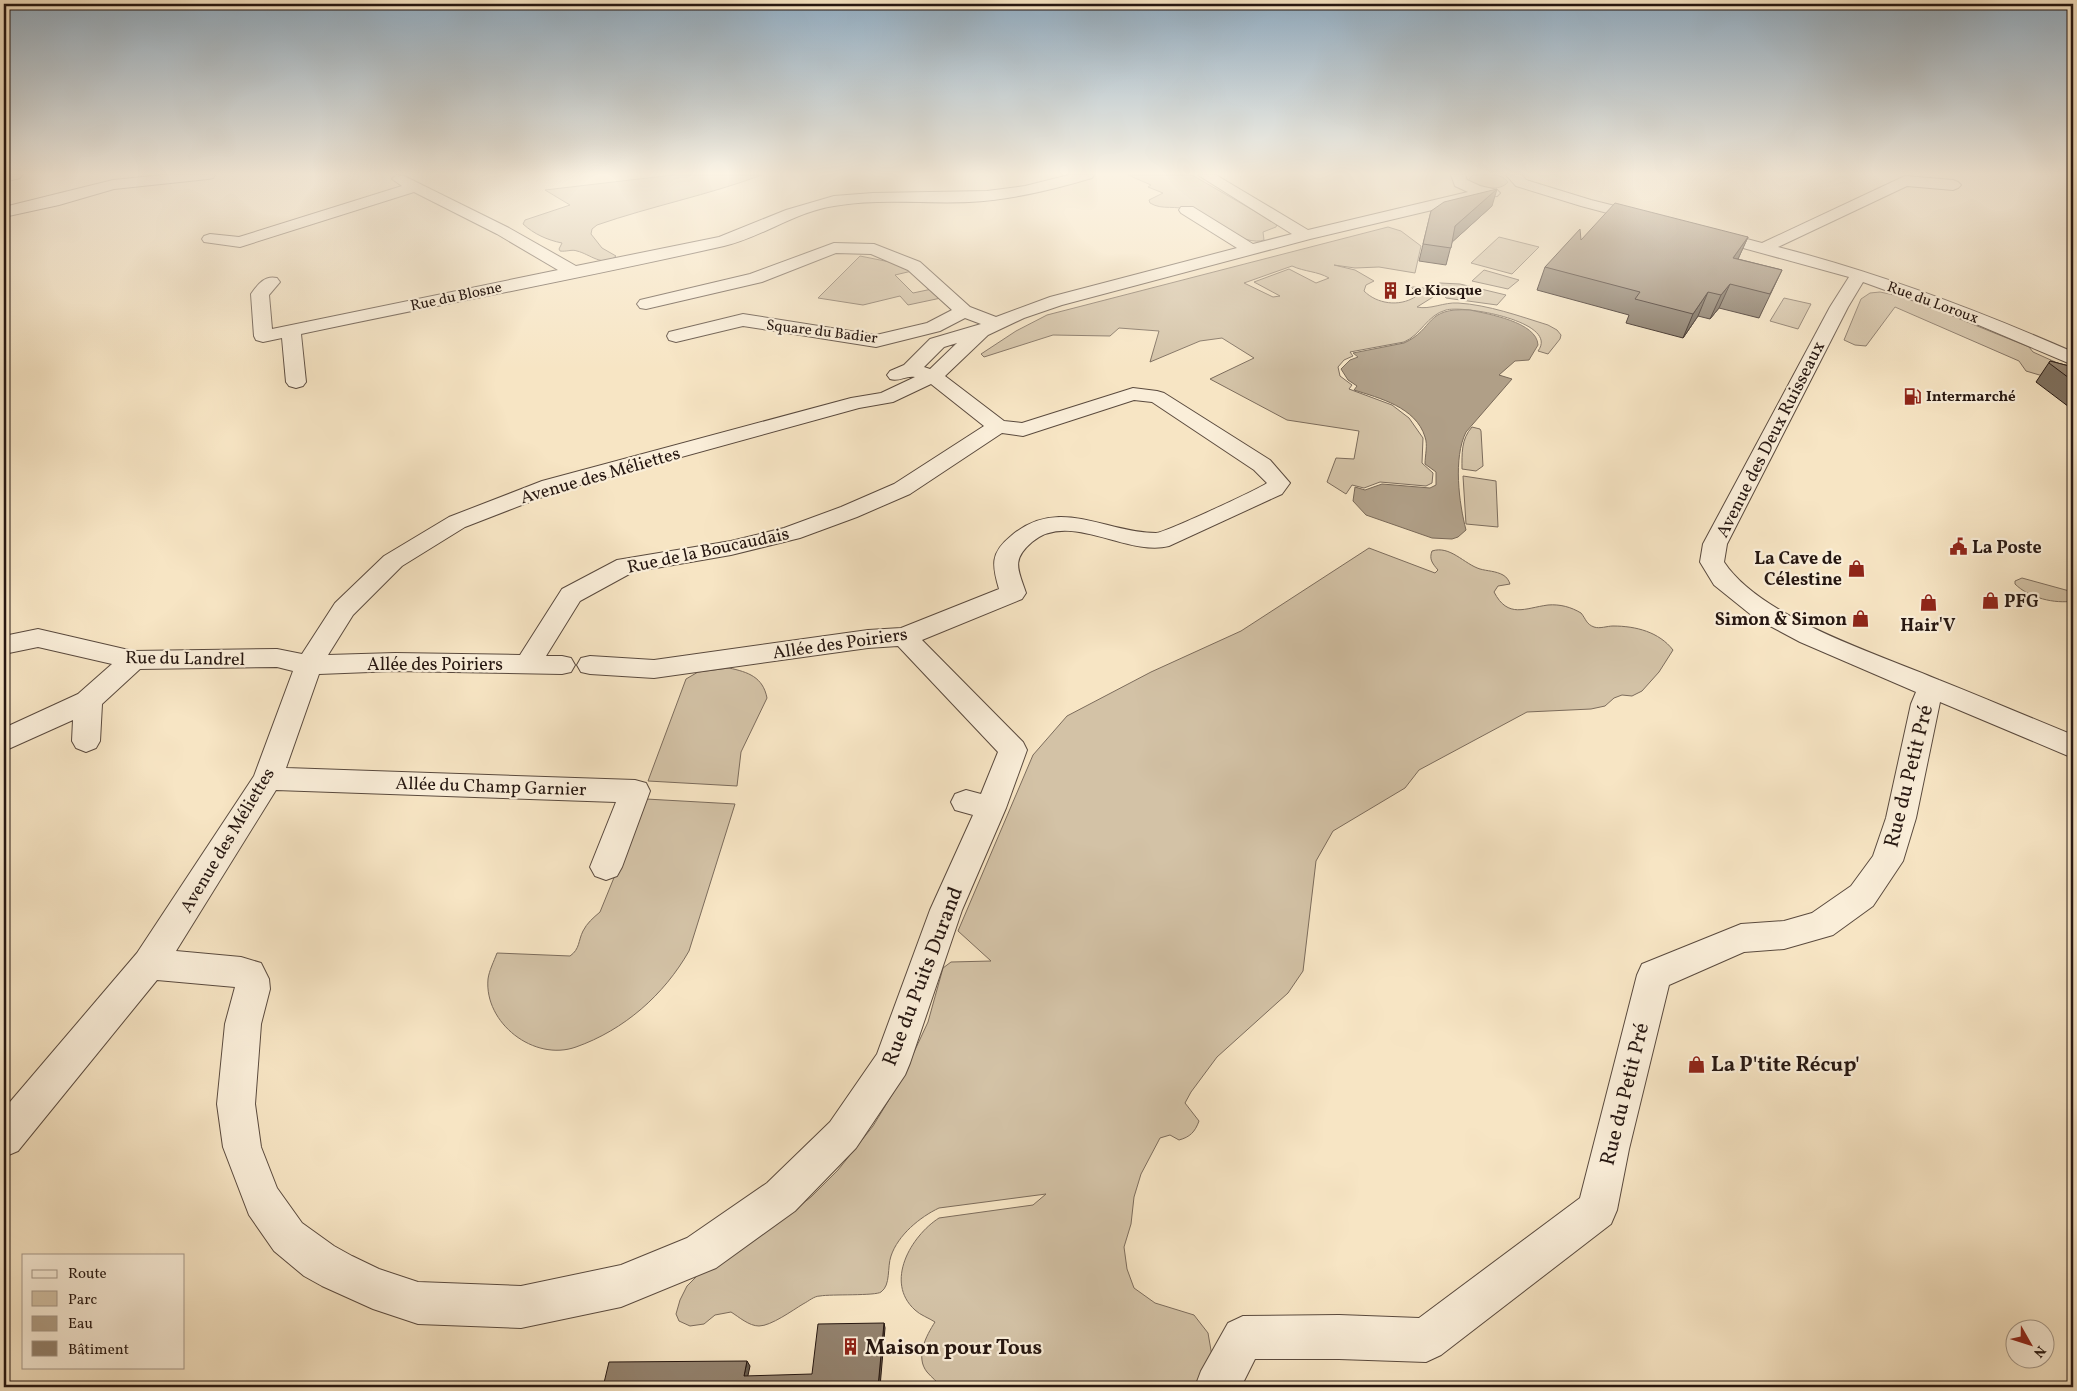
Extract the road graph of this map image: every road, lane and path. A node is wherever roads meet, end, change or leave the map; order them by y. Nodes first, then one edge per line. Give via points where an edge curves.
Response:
1 (219, 240) edge
2 (247, 240) edge
3 (518, 240) edge
4 (726, 240) edge
5 (1235, 240) edge
6 (1286, 240) edge
7 (1735, 240) edge
8 (1779, 240) edge
9 (1766, 248) junction
10 (1250, 249) junction
11 (572, 271) junction
12 (1859, 275) junction
13 (271, 282) dead end
14 (646, 304) dead end
15 (964, 311) junction
16 (988, 327) junction
17 (291, 330) junction
18 (676, 336) dead end
19 (2073, 359) edge
20 (911, 368) junction
21 (934, 376) junction
22 (296, 382) dead end
23 (858, 402) junction
24 (998, 426) junction
25 (904, 637) junction
26 (4, 645) edge
27 (133, 660) junction
28 (527, 664) junction
29 (309, 665) junction
30 (562, 665) dead end
31 (590, 666) dead end
32 (1932, 686) junction
33 (88, 701) junction
34 (4, 740) edge
35 (86, 741) dead end
36 (2073, 747) edge
37 (268, 779) junction
38 (606, 867) dead end
39 (149, 964) junction
40 (4, 1138) edge
41 (1217, 1387) edge

1 - 2 street
3 - 11 street
4 - 11 street, Rue du Blosne
5 - 10 street
6 - 10 street, Avenue des Méliettes
7 - 9 street, Rue du Loroux
8 - 9 street
9 - 12 street, Rue du Loroux
10 - 16 street, Avenue des Méliettes via 1056,301
11 - 17 street, Rue du Blosne
12 - 19 street, Rue du Loroux via 1974,316
12 - 32 street, Avenue des Deux Ruisseaux via 1839,306 1716,544 1712,562 1723,578 1764,612 1809,636
13 - 17 street, Rue du Blosne via 260,294 263,336
14 - 15 street via 756,278 834,248 874,248 914,266
15 - 16 street
15 - 18 street, Square du Badier via 933,327 876,340 743,320
16 - 20 street, Avenue des Méliettes via 937,343
16 - 21 street, Avenue des Méliettes
17 - 22 street
20 - 21 street
20 - 23 street, Avenue des Méliettes via 865,390
21 - 23 street, Avenue des Méliettes via 886,398
21 - 24 street
23 - 29 street, Avenue des Méliettes via 550,486 457,522 393,561 344,609
24 - 25 street, Allée des Poiriers via 1023,430 1133,394 1157,397 1262,465 1279,483 1274,489 1160,541 1079,524 1047,525 1027,534 1012,546 1006,557 1005,568 1013,593
24 - 28 street, Rue de la Boucaudais via 902,489 849,512 792,533 731,548 626,565 571,595
25 - 31 street, Allée des Poiriers via 654,668
25 - 39 street, Rue du Puits Durand via 1013,750 979,805 892,1062 843,1135 781,1197 701,1253 621,1286 521,1307 418,1303 373,1288 337,1271 288,1237 263,1201 242,1147 237,1113 238,1061 243,1024 253,989 249,974
26 - 27 street, Rue du Landrel via 38,638
27 - 29 street, Rue du Landrel via 277,658
27 - 33 street
28 - 29 street, Allée des Poiriers via 395,662
28 - 30 street, Allée des Poiriers
29 - 37 street, Avenue des Méliettes
32 - 36 street, Avenue des Deux Ruisseaux
32 - 41 street, Rue du Petit Pré via 1925,704 1901,818 1887,861 1862,896 1821,925 1784,935 1741,938 1654,975 1597,1210 1426,1340 1243,1338
33 - 34 street
33 - 35 street
37 - 38 street, Allée du Champ Garnier via 635,792
37 - 39 street, Avenue des Méliettes
39 - 40 street, Avenue des Méliettes

